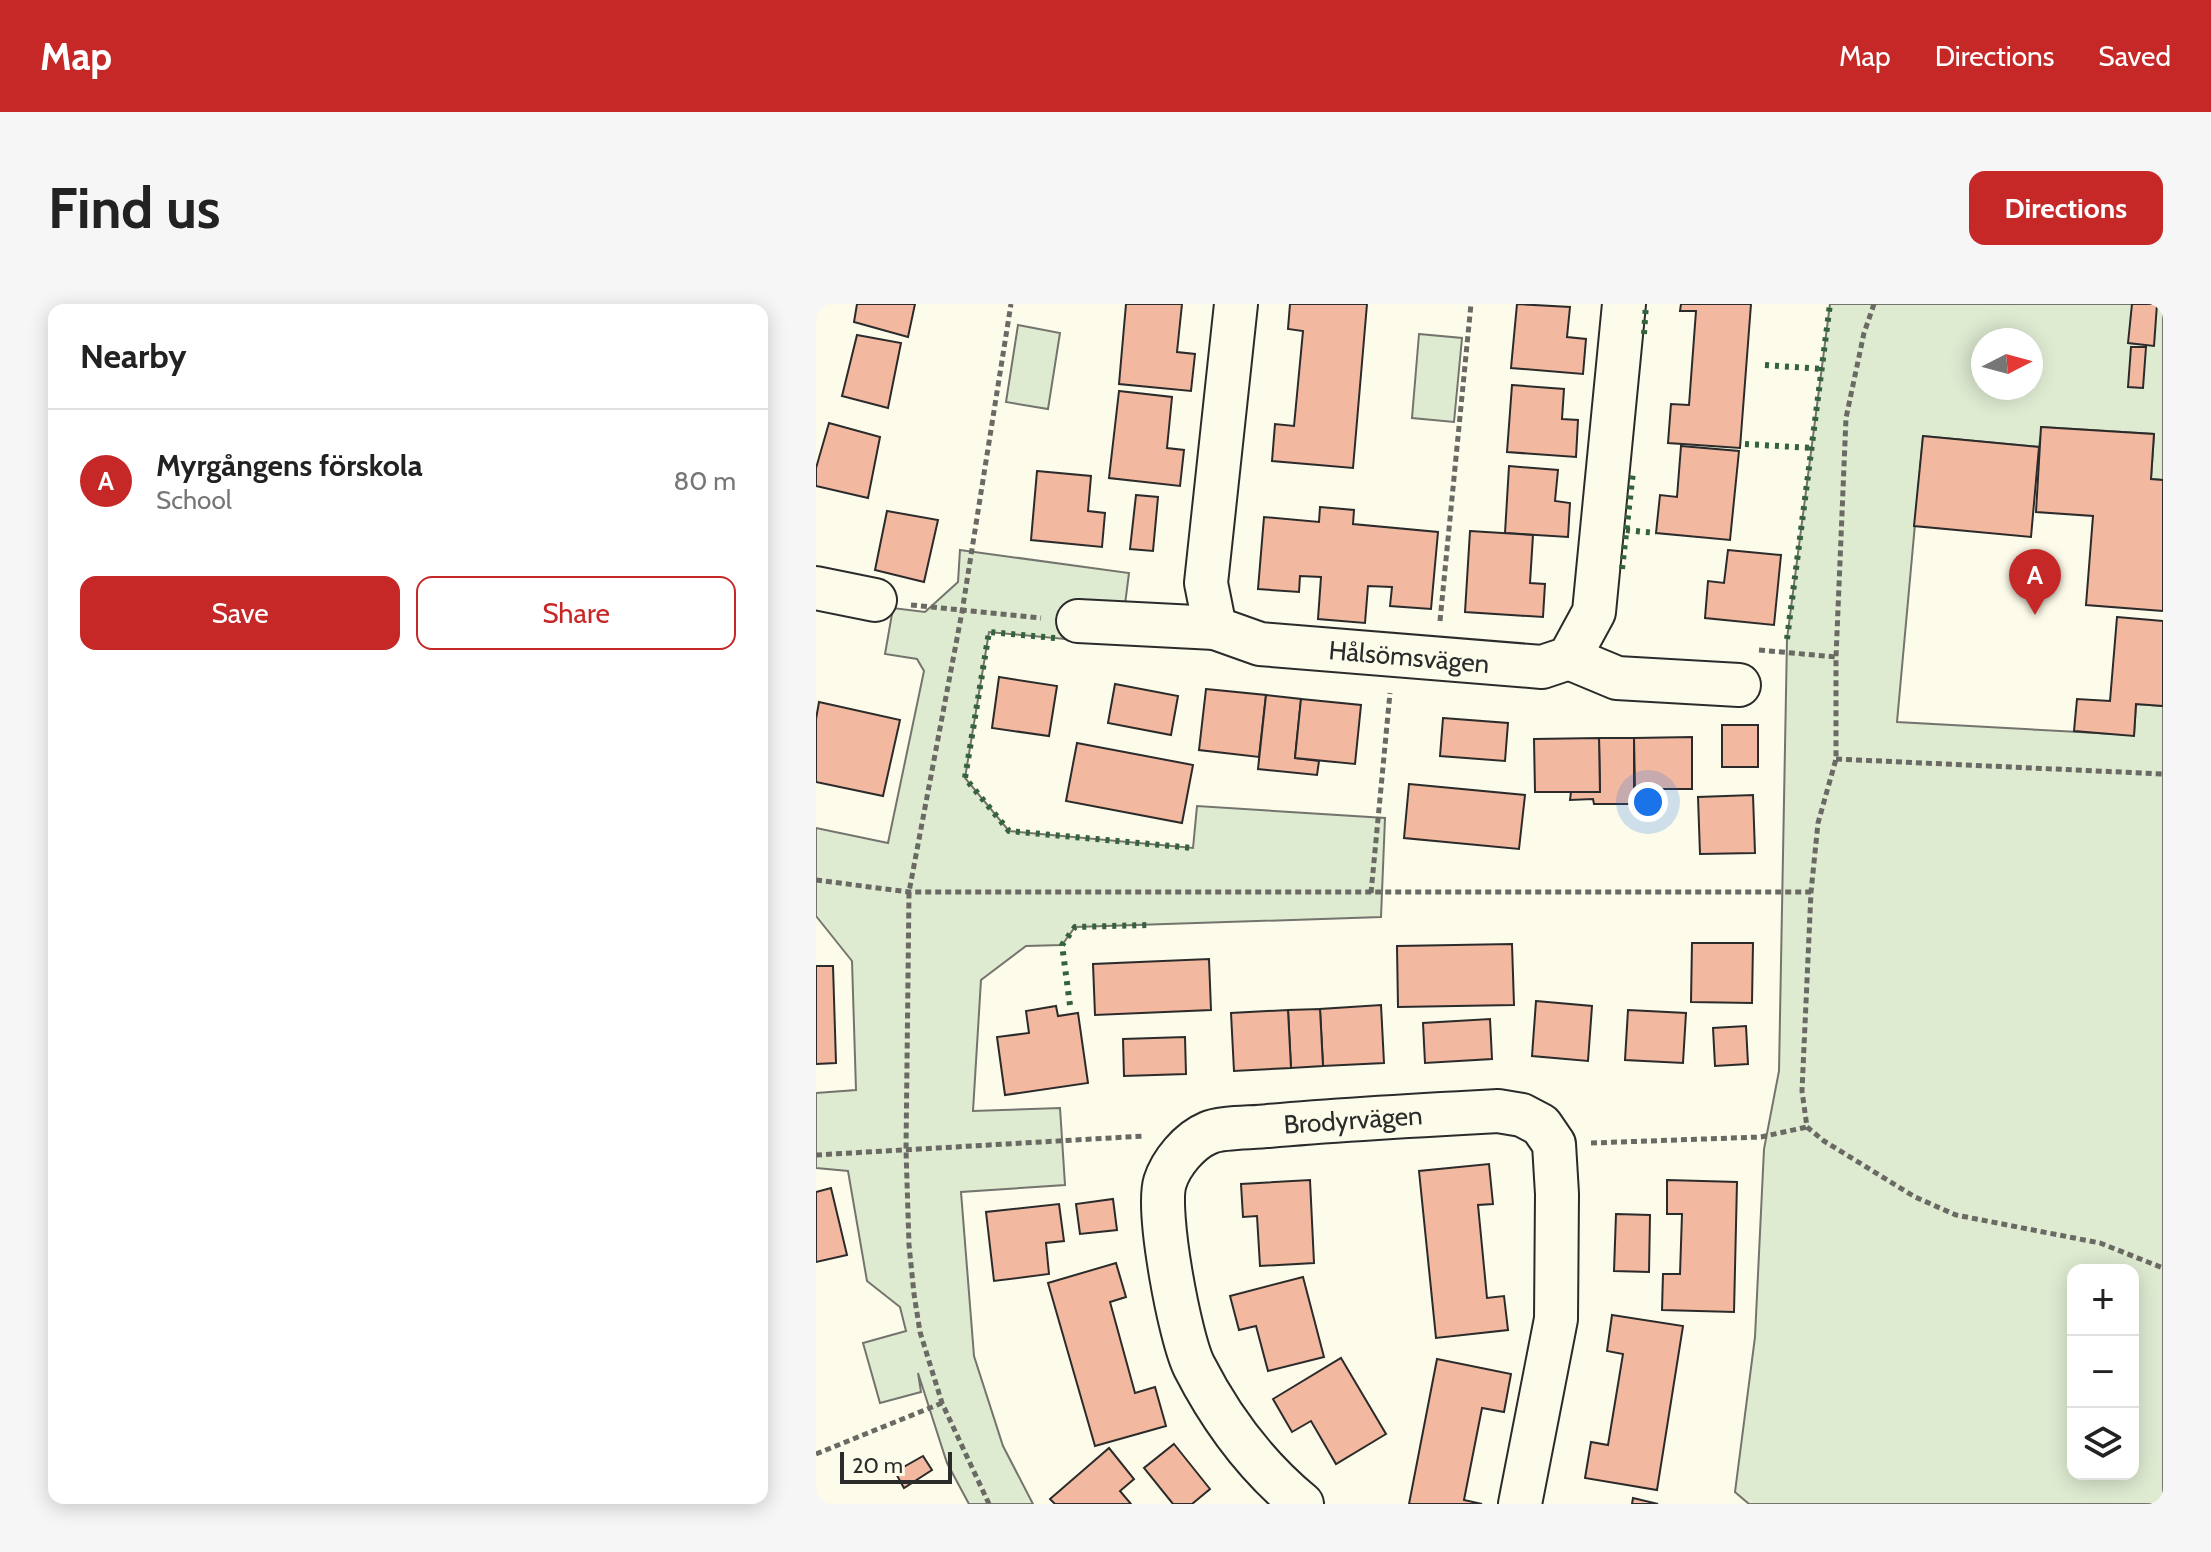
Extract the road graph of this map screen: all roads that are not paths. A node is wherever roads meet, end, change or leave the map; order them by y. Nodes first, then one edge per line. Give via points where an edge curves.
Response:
1 (1236, 304) edge
2 (1624, 304) edge
3 (816, 588) edge
4 (875, 600) road end
5 (1078, 621) road end
6 (1215, 628) junction
7 (1569, 658) junction
8 (1739, 685) dead end
9 (1302, 1504) edge
10 (1520, 1504) edge

1 - 6 street via 1206,583
2 - 7 street via 1594,612
3 - 4 street
5 - 6 street, Hålsömsvägen
6 - 7 street, Hålsömsvägen via 1260,644 1394,656 1542,667
7 - 8 street via 1617,678
9 - 10 street, Brodyrvägen via 1273,1480 1221,1413 1193,1363 1177,1312 1162,1203 1165,1182 1176,1160 1209,1132 1498,1111 1541,1125 1554,1144 1557,1194 1556,1319

